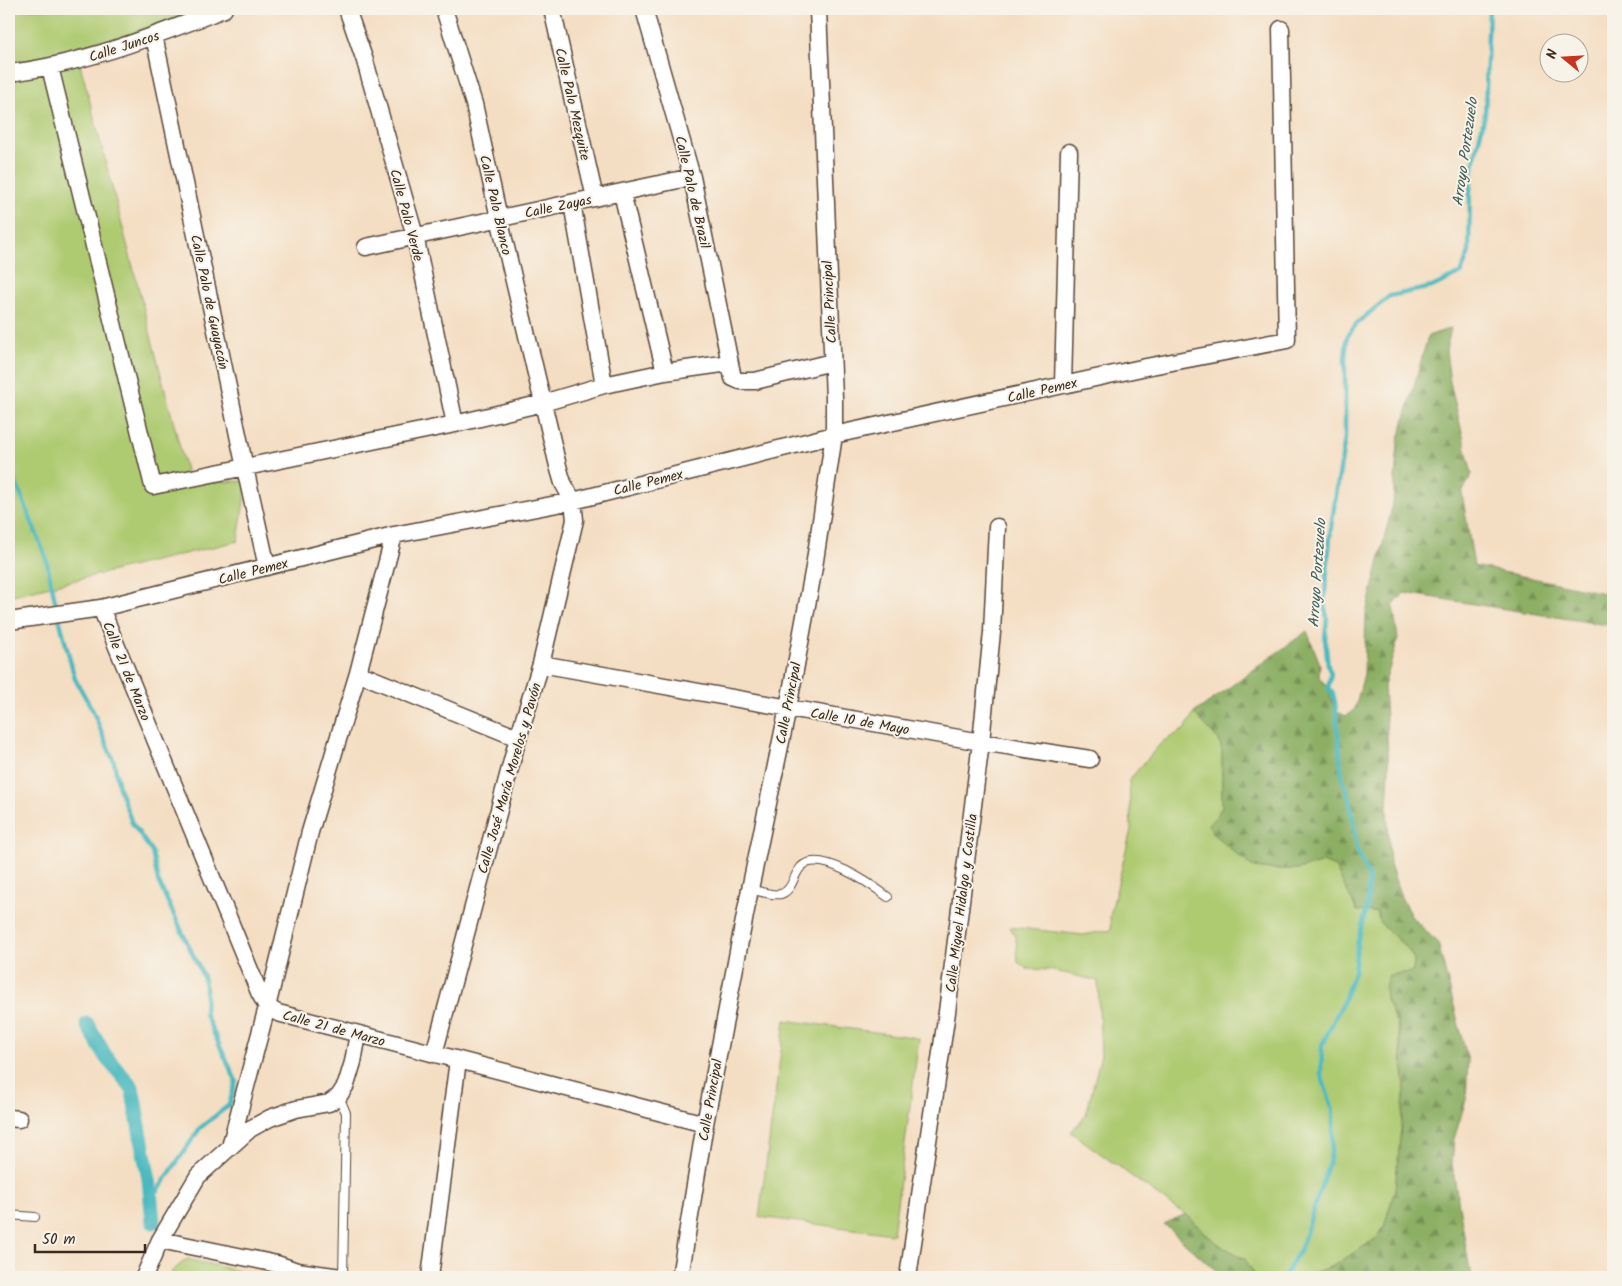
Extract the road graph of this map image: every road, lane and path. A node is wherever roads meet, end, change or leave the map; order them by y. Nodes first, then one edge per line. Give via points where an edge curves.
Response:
1 (224, 9) edge
2 (347, 9) edge
3 (444, 9) edge
4 (552, 9) edge
5 (644, 9) edge
6 (818, 9) edge
7 (1281, 29) dead end
8 (154, 36) junction
9 (50, 67) junction
10 (9, 73) edge
11 (1069, 152) dead end
12 (692, 178) junction
13 (622, 193) junction
14 (595, 198) junction
15 (572, 203) junction
16 (499, 218) junction
17 (414, 236) junction
18 (366, 247) dead end
19 (832, 362) junction
20 (731, 370) junction
21 (665, 372) junction
22 (604, 385) junction
23 (1063, 385) junction
24 (543, 403) junction
25 (455, 424) junction
26 (834, 436) junction
27 (245, 468) junction
28 (573, 501) junction
29 (997, 526) dead end
30 (394, 535) junction
31 (267, 567) junction
32 (101, 608) junction
33 (9, 622) edge
34 (542, 664) junction
35 (358, 673) junction
36 (788, 708) junction
37 (518, 738) junction
38 (981, 742) junction
39 (1090, 759) dead end
40 (750, 889) junction
41 (888, 897) dead end
42 (267, 1007) junction
43 (358, 1034) junction
44 (434, 1054) junction
45 (458, 1060) junction
46 (339, 1096) junction
47 (705, 1124) junction
48 (230, 1147) junction
49 (9, 1215) edge
50 (35, 1217) dead end
51 (160, 1240) junction
52 (144, 1277) edge
53 (342, 1277) edge
54 (430, 1277) edge
55 (680, 1277) edge
56 (908, 1277) edge

1 - 8 street, Calle Juncos
2 - 17 street, Calle Palo Verde via 365,61
3 - 16 street, Calle Palo Blanco via 474,104
4 - 14 street, Calle Palo Mezquite
5 - 12 street, Calle Palo de Brazil
6 - 19 street, Calle Principal
7 - 23 street, Calle Pemex via 1287,340
8 - 9 street, Calle Juncos
8 - 27 street, Calle Palo de Guayacán
9 - 10 street, Calle Juncos
9 - 27 street via 153,486
11 - 23 street
12 - 13 street, Calle Zayas
12 - 20 street, Calle Palo de Brazil
13 - 14 street, Calle Zayas
13 - 21 street
14 - 15 street, Calle Zayas
15 - 16 street, Calle Zayas
15 - 22 street
16 - 17 street, Calle Zayas
16 - 24 street, Calle Palo Blanco
17 - 18 street, Calle Zayas
17 - 25 street, Calle Palo Verde
19 - 20 street via 755,381 740,382
19 - 26 street, Calle Principal
20 - 21 street
21 - 22 street
22 - 24 street
23 - 26 street, Calle Pemex
24 - 25 street
24 - 28 street, Calle Palo Blanco via 560,475
25 - 27 street
26 - 28 street, Calle Pemex
26 - 36 street, Calle Principal
27 - 31 street, Calle Palo de Guayacán
28 - 30 street, Calle Pemex
28 - 34 street, Calle José María Morelos y Pavón via 575,520
29 - 38 street, Calle Miguel Hidalgo y Costilla via 992,632
30 - 31 street, Calle Pemex
30 - 35 street
31 - 32 street, Calle Pemex
32 - 33 street, Calle Pemex
32 - 42 street, Calle 21 de Marzo
34 - 36 street, Calle 10 de Mayo
34 - 37 street, Calle José María Morelos y Pavón
35 - 37 street
35 - 42 street via 310,832
36 - 38 street, Calle 10 de Mayo
36 - 40 street, Calle Principal
37 - 44 street, Calle José María Morelos y Pavón
38 - 39 street, Calle 10 de Mayo
38 - 56 street, Calle Miguel Hidalgo y Costilla via 947,1012
40 - 41 lane via 783,894 801,867 806,862 815,861 848,872
40 - 47 street, Calle Principal
42 - 43 street, Calle 21 de Marzo via 278,1013
42 - 48 street
43 - 44 street, Calle 21 de Marzo
43 - 46 street via 346,1085
44 - 45 street, Calle 21 de Marzo
45 - 47 street, Calle 21 de Marzo
45 - 54 street
46 - 48 street via 330,1103 270,1118 250,1129
46 - 53 lane via 346,1113
47 - 55 street, Calle Principal
48 - 51 street via 198,1176
49 - 50 lane
51 - 52 street
51 - 53 street via 297,1271

